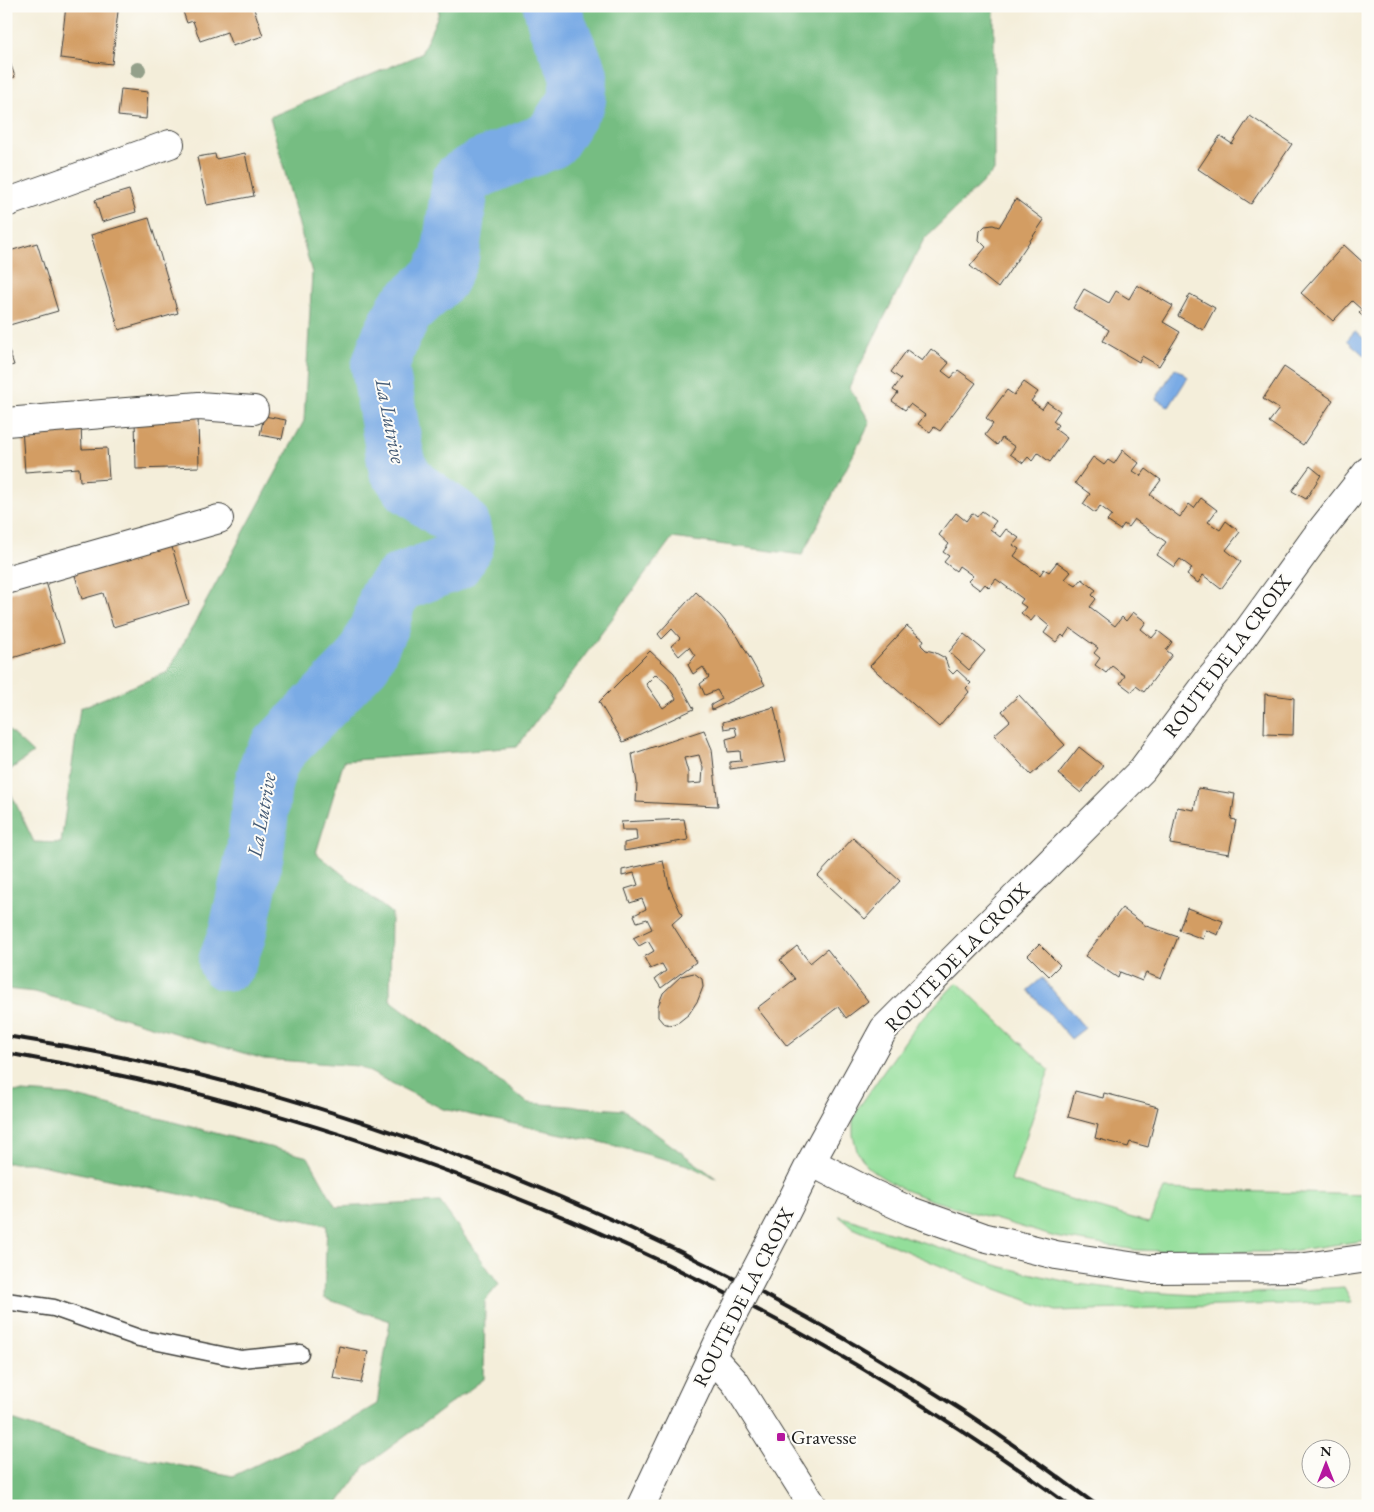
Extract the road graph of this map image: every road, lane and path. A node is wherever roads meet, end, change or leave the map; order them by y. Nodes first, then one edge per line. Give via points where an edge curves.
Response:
1 (170, 144) dead end
2 (6, 203) edge
3 (254, 410) dead end
4 (6, 422) edge
5 (1368, 471) edge
6 (219, 519) dead end
7 (6, 580) edge
8 (811, 1162) junction
9 (1368, 1258) edge
10 (6, 1301) edge
11 (715, 1349) junction
12 (300, 1353) dead end
13 (641, 1506) edge
14 (813, 1506) edge

1 - 2 street
3 - 4 street via 199,406
5 - 8 street, ROUTE DE LA CROIX via 1142,770 884,1029
6 - 7 street
8 - 9 street via 910,1211 984,1237 1056,1255 1159,1269 1298,1268
8 - 11 street, ROUTE DE LA CROIX, bridge
10 - 12 lane via 54,1308 139,1338 242,1359
11 - 13 street, ROUTE DE LA CROIX
11 - 14 street

